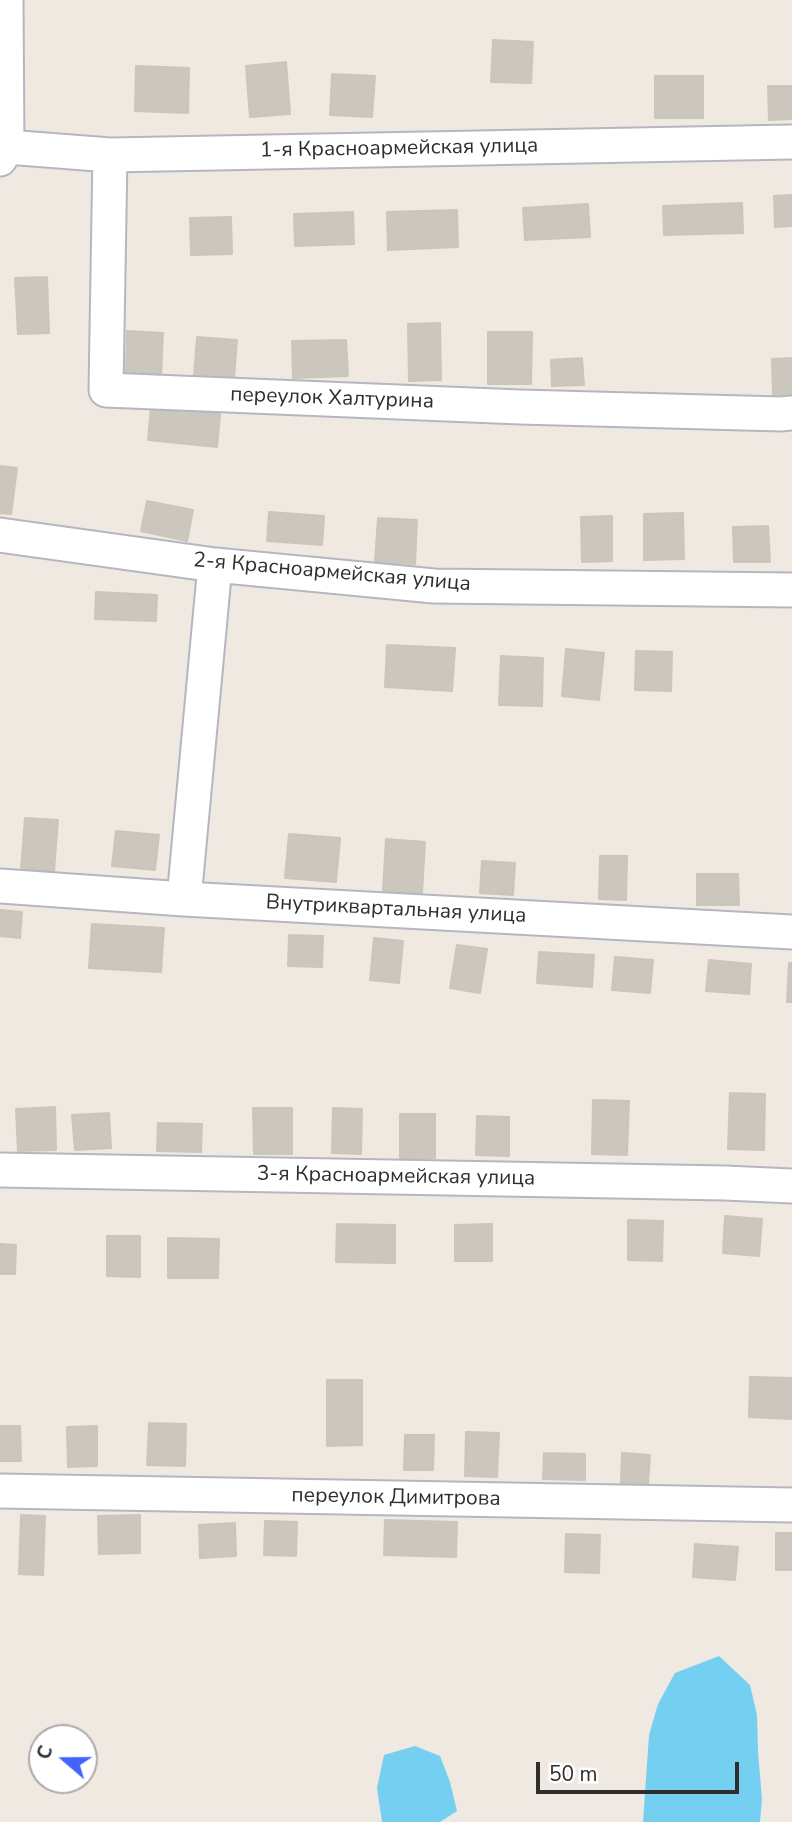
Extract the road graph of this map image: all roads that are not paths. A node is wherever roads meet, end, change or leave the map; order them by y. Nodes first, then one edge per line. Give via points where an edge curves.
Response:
1 (6, 0) edge
2 (792, 142) edge
3 (3, 153) edge
4 (110, 155) junction
5 (792, 413) edge
6 (0, 535) edge
7 (215, 565) junction
8 (792, 590) edge
9 (0, 886) edge
10 (184, 898) junction
11 (792, 932) edge
12 (0, 1170) edge
13 (792, 1186) edge
14 (0, 1491) edge
15 (792, 1505) edge

1 - 3 street
2 - 4 street, 1-я Красноармейская улица
3 - 4 street, 1-я Красноармейская улица
4 - 5 street, переулок Халтурина via 106,390
6 - 7 street, 2-я Красноармейская улица
7 - 8 street, 2-я Красноармейская улица via 434,586
7 - 10 street
9 - 10 street, Внутриквартальная улица
10 - 11 street, Внутриквартальная улица
12 - 13 street, 3-я Красноармейская улица
14 - 15 street, переулок Димитрова

